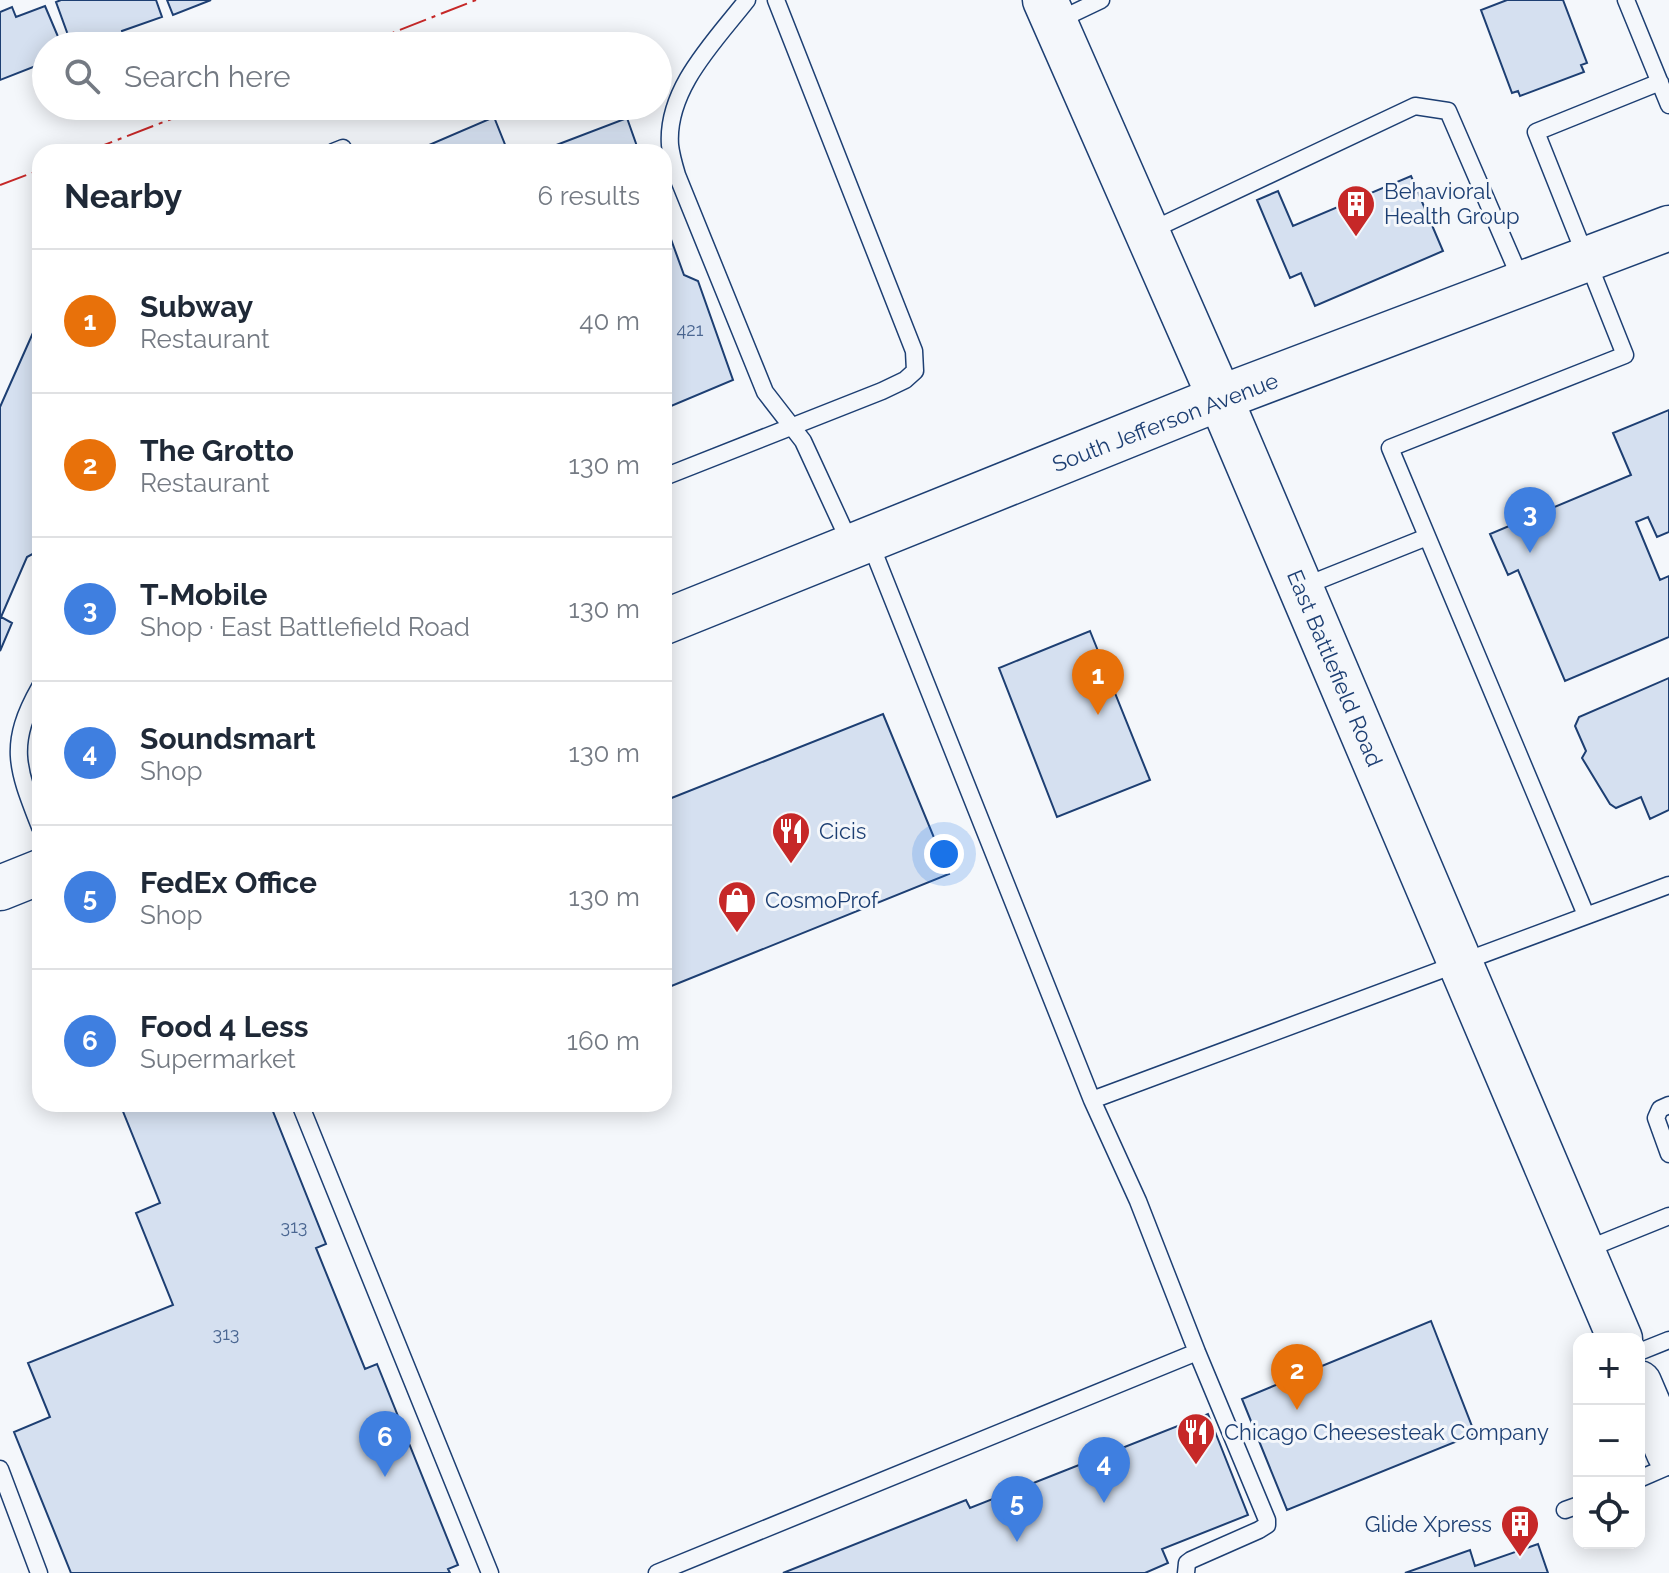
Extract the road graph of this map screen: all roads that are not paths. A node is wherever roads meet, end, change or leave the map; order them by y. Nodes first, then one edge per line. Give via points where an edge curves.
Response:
1 (747, 0) edge
2 (776, 0) edge
3 (1101, 0) edge
4 (1626, 0) edge
5 (1050, 11) edge
6 (1660, 82) junction
7 (1669, 105) edge
8 (672, 117) edge
9 (671, 120) edge
10 (670, 144) edge
11 (672, 155) edge
12 (1669, 228) edge
13 (1147, 232) junction
14 (1588, 259) junction
15 (1523, 284) junction
16 (1220, 398) junction
17 (791, 426) junction
18 (672, 474) edge
19 (1427, 537) junction
20 (860, 543) junction
21 (1301, 588) junction
22 (672, 619) edge
23 (32, 703) edge
24 (32, 807) edge
25 (32, 875) edge
26 (1669, 885) edge
27 (0, 888) edge
28 (1586, 915) junction
29 (1460, 962) junction
30 (1092, 1100) junction
31 (1669, 1105) edge
32 (303, 1112) edge
33 (1669, 1154) edge
34 (1669, 1216) edge
35 (1583, 1251) junction
36 (1617, 1333) edge
37 (1669, 1340) edge
38 (1645, 1350) edge
39 (1197, 1352) junction
40 (1645, 1397) edge
41 (1669, 1453) edge
42 (1669, 1466) edge
43 (0, 1469) edge
44 (1644, 1477) edge
45 (39, 1573) edge
46 (490, 1573) edge
47 (657, 1573) edge
48 (1186, 1573) edge

1 - 8 lane via 697,64
2 - 17 lane via 914,351 915,371 882,391
3 - 5 lane
4 - 6 lane
5 - 13 main road, East Battlefield Road
6 - 7 lane
6 - 14 lane via 1536,132
9 - 10 lane
11 - 17 lane via 765,392
12 - 14 main road, South Jefferson Avenue
13 - 15 lane via 1415,106 1448,111
13 - 16 main road, East Battlefield Road
14 - 15 main road, South Jefferson Avenue
14 - 19 lane via 1625,355 1390,448
15 - 16 main road, South Jefferson Avenue
16 - 20 main road, South Jefferson Avenue
16 - 21 main road, East Battlefield Road
17 - 18 lane
17 - 20 lane
19 - 21 lane
19 - 28 lane
20 - 22 main road, South Jefferson Avenue
20 - 30 lane
21 - 29 main road, East Battlefield Road
23 - 24 lane via 17,752
25 - 27 main road
26 - 28 lane
28 - 29 lane
29 - 30 lane
29 - 35 main road, East Battlefield Road
30 - 39 lane
31 - 33 lane via 1656,1118
32 - 46 lane
34 - 35 lane
35 - 36 main road, East Battlefield Road
37 - 38 lane
39 - 47 lane
39 - 48 lane via 1267,1525 1191,1560
40 - 41 main road
42 - 44 lane
43 - 45 lane

